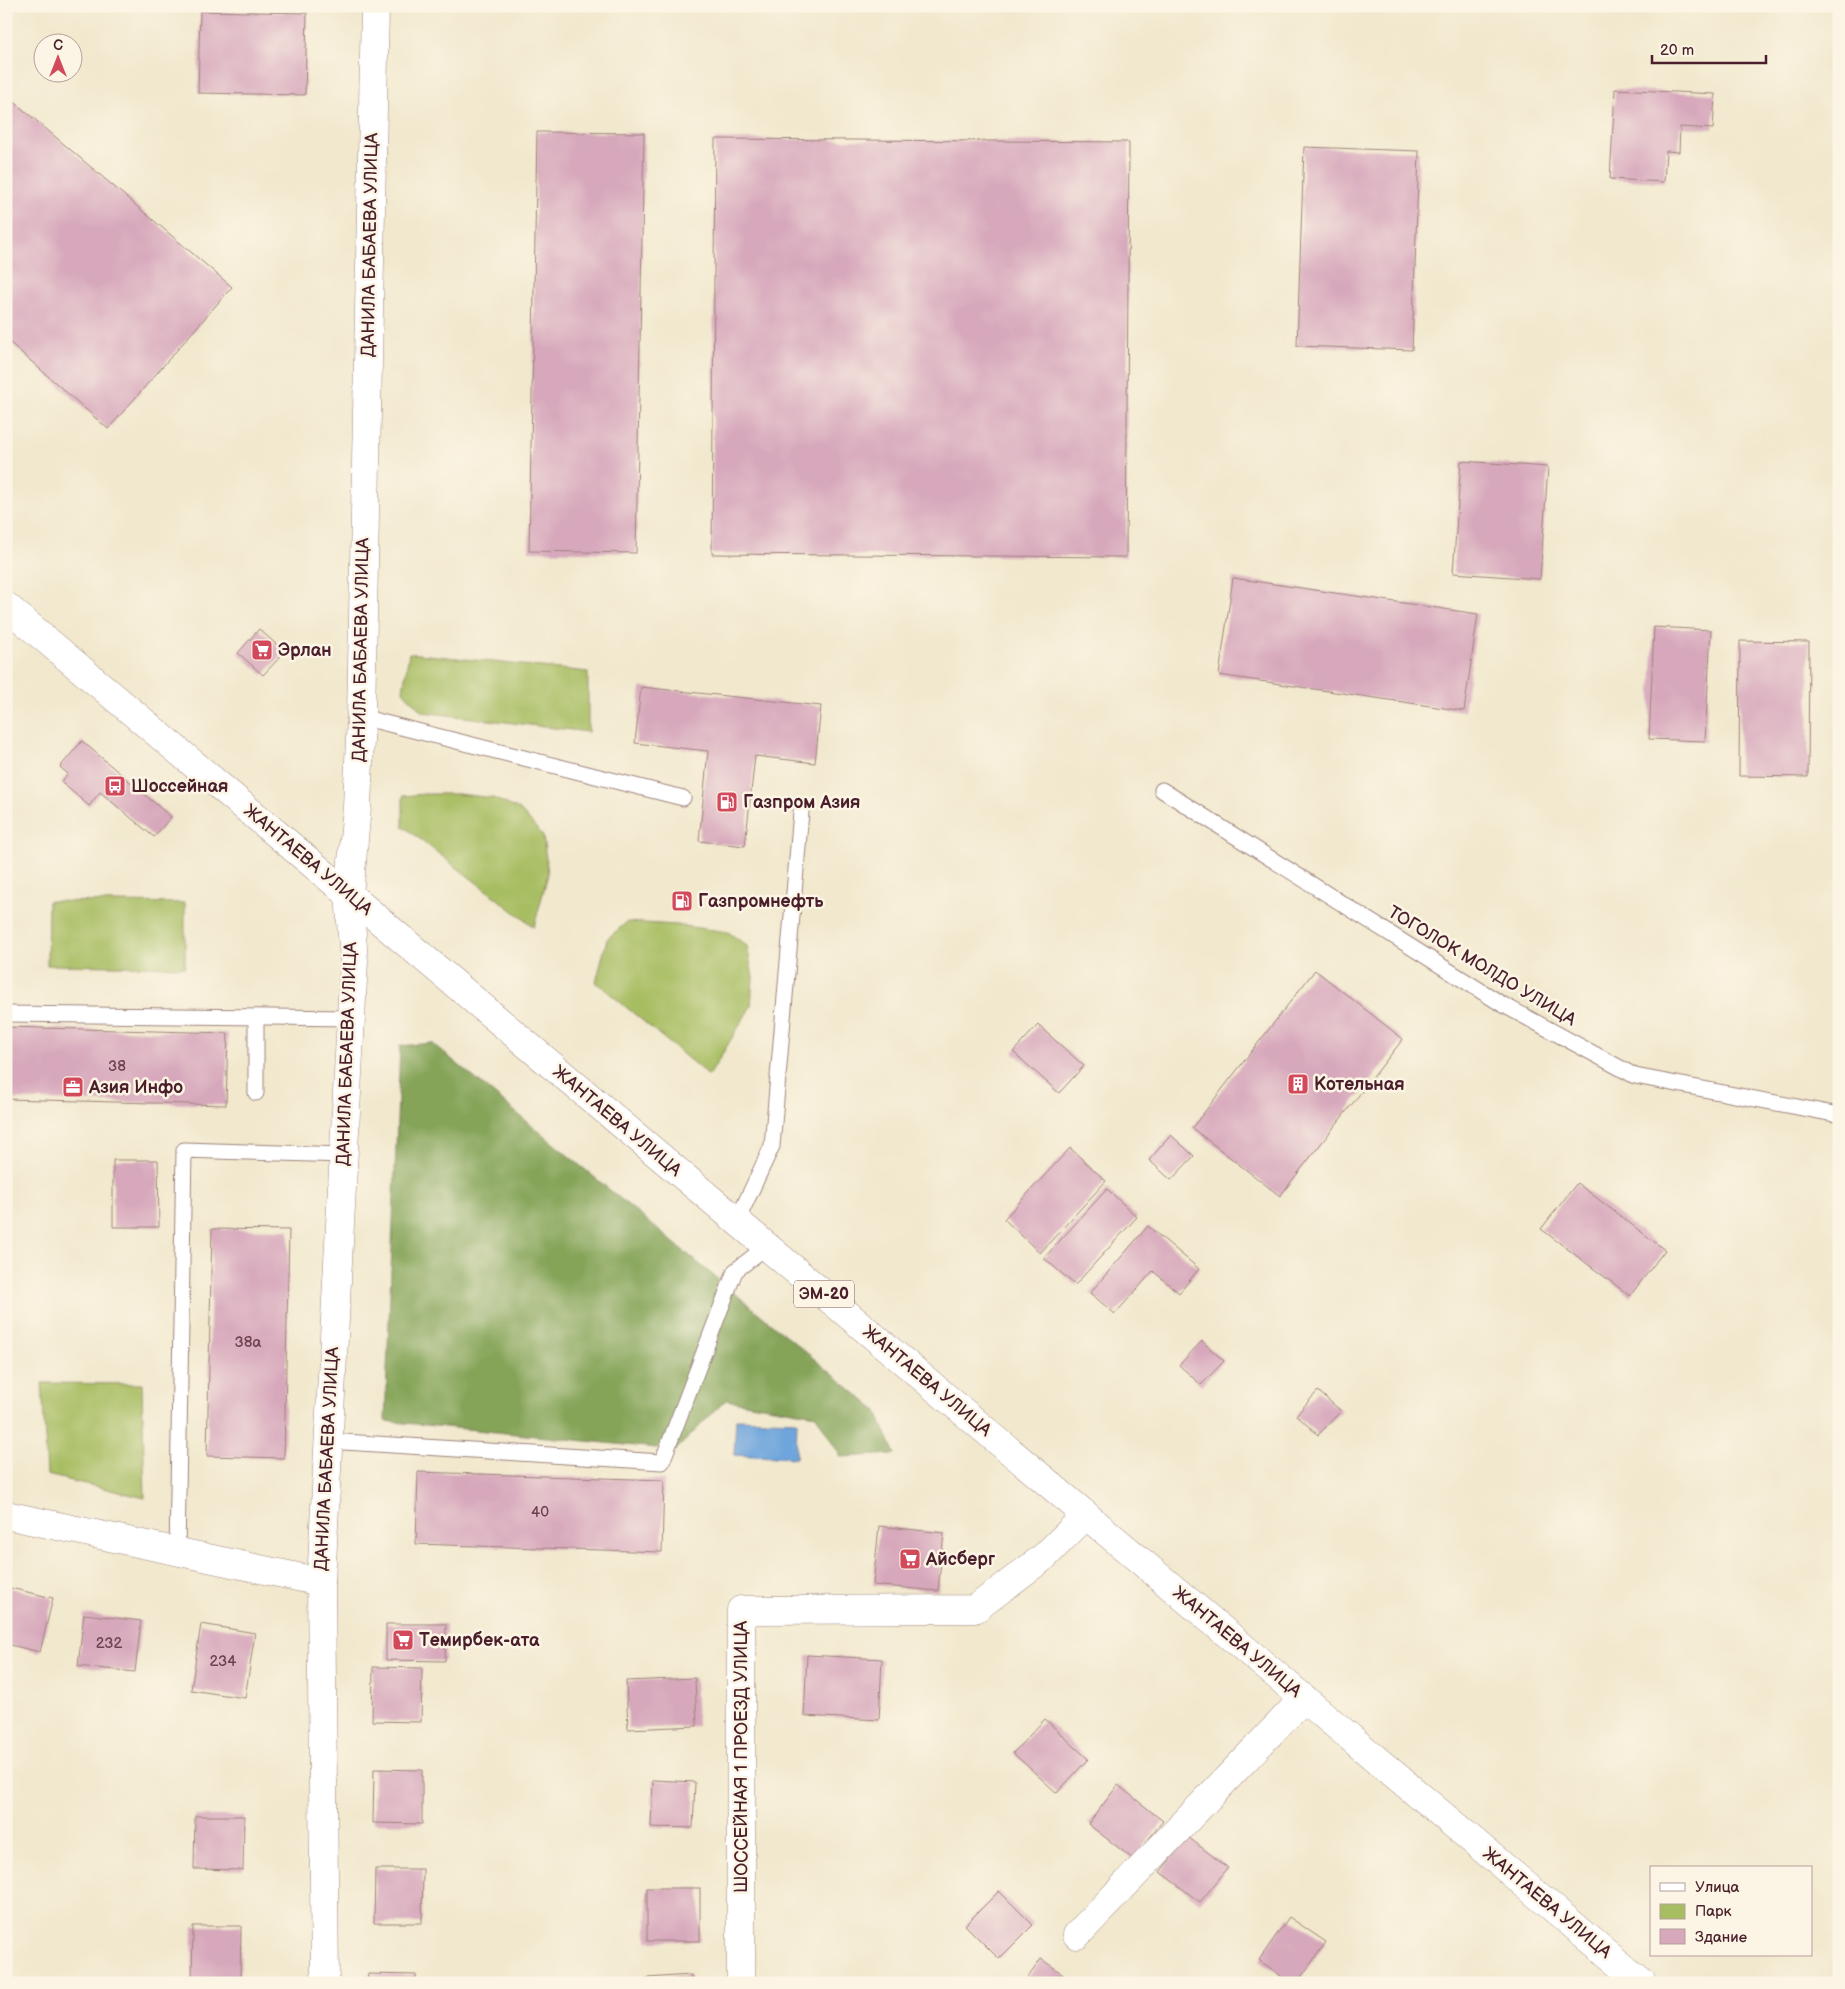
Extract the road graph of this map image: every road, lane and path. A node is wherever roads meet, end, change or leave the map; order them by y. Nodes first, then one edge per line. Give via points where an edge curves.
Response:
1 (376, 6) edge
2 (6, 606) edge
3 (360, 716) junction
4 (1162, 790) dead end
5 (684, 798) dead end
6 (801, 812) dead end
7 (349, 895) junction
8 (6, 1014) edge
9 (256, 1017) junction
10 (351, 1018) junction
11 (256, 1093) dead end
12 (1839, 1115) edge
13 (344, 1155) junction
14 (737, 1221) junction
15 (767, 1246) junction
16 (328, 1441) junction
17 (1086, 1515) junction
18 (6, 1516) edge
19 (177, 1552) junction
20 (321, 1582) junction
21 (1304, 1698) junction
22 (1077, 1935) dead end
23 (324, 1983) edge
24 (741, 1983) edge
25 (1642, 1983) edge

1 - 3 street, ДАНИЛА БАБАЕВА УЛИЦА
2 - 7 street, ЖАНТАЕВА УЛИЦА / ЭМ-20
3 - 5 lane
3 - 7 street, ДАНИЛА БАБАЕВА УЛИЦА via 357,807
4 - 12 lane, ТОГОЛОК МОЛДО УЛИЦА via 1500,1003 1635,1076
6 - 14 lane via 772,1146
7 - 10 street, ДАНИЛА БАБАЕВА УЛИЦА via 354,961
7 - 14 street, ЖАНТАЕВА УЛИЦА / ЭМ-20
8 - 9 lane
9 - 10 lane
9 - 11 lane
10 - 13 street, ДАНИЛА БАБАЕВА УЛИЦА
13 - 16 street, ДАНИЛА БАБАЕВА УЛИЦА
13 - 19 lane via 184,1150
14 - 15 street, ЖАНТАЕВА УЛИЦА / ЭМ-20
15 - 16 lane via 735,1270 662,1462
15 - 17 street, ЖАНТАЕВА УЛИЦА / ЭМ-20
16 - 20 street, ДАНИЛА БАБАЕВА УЛИЦА
17 - 21 street, ЖАНТАЕВА УЛИЦА / ЭМ-20
17 - 24 street, ШОССЕЙНАЯ 1 ПРОЕЗД УЛИЦА via 1045,1556 975,1609 741,1610
18 - 19 street
19 - 20 street
20 - 23 street, ДАНИЛА БАБАЕВА УЛИЦА
21 - 22 street
21 - 25 street, ЖАНТАЕВА УЛИЦА / ЭМ-20

